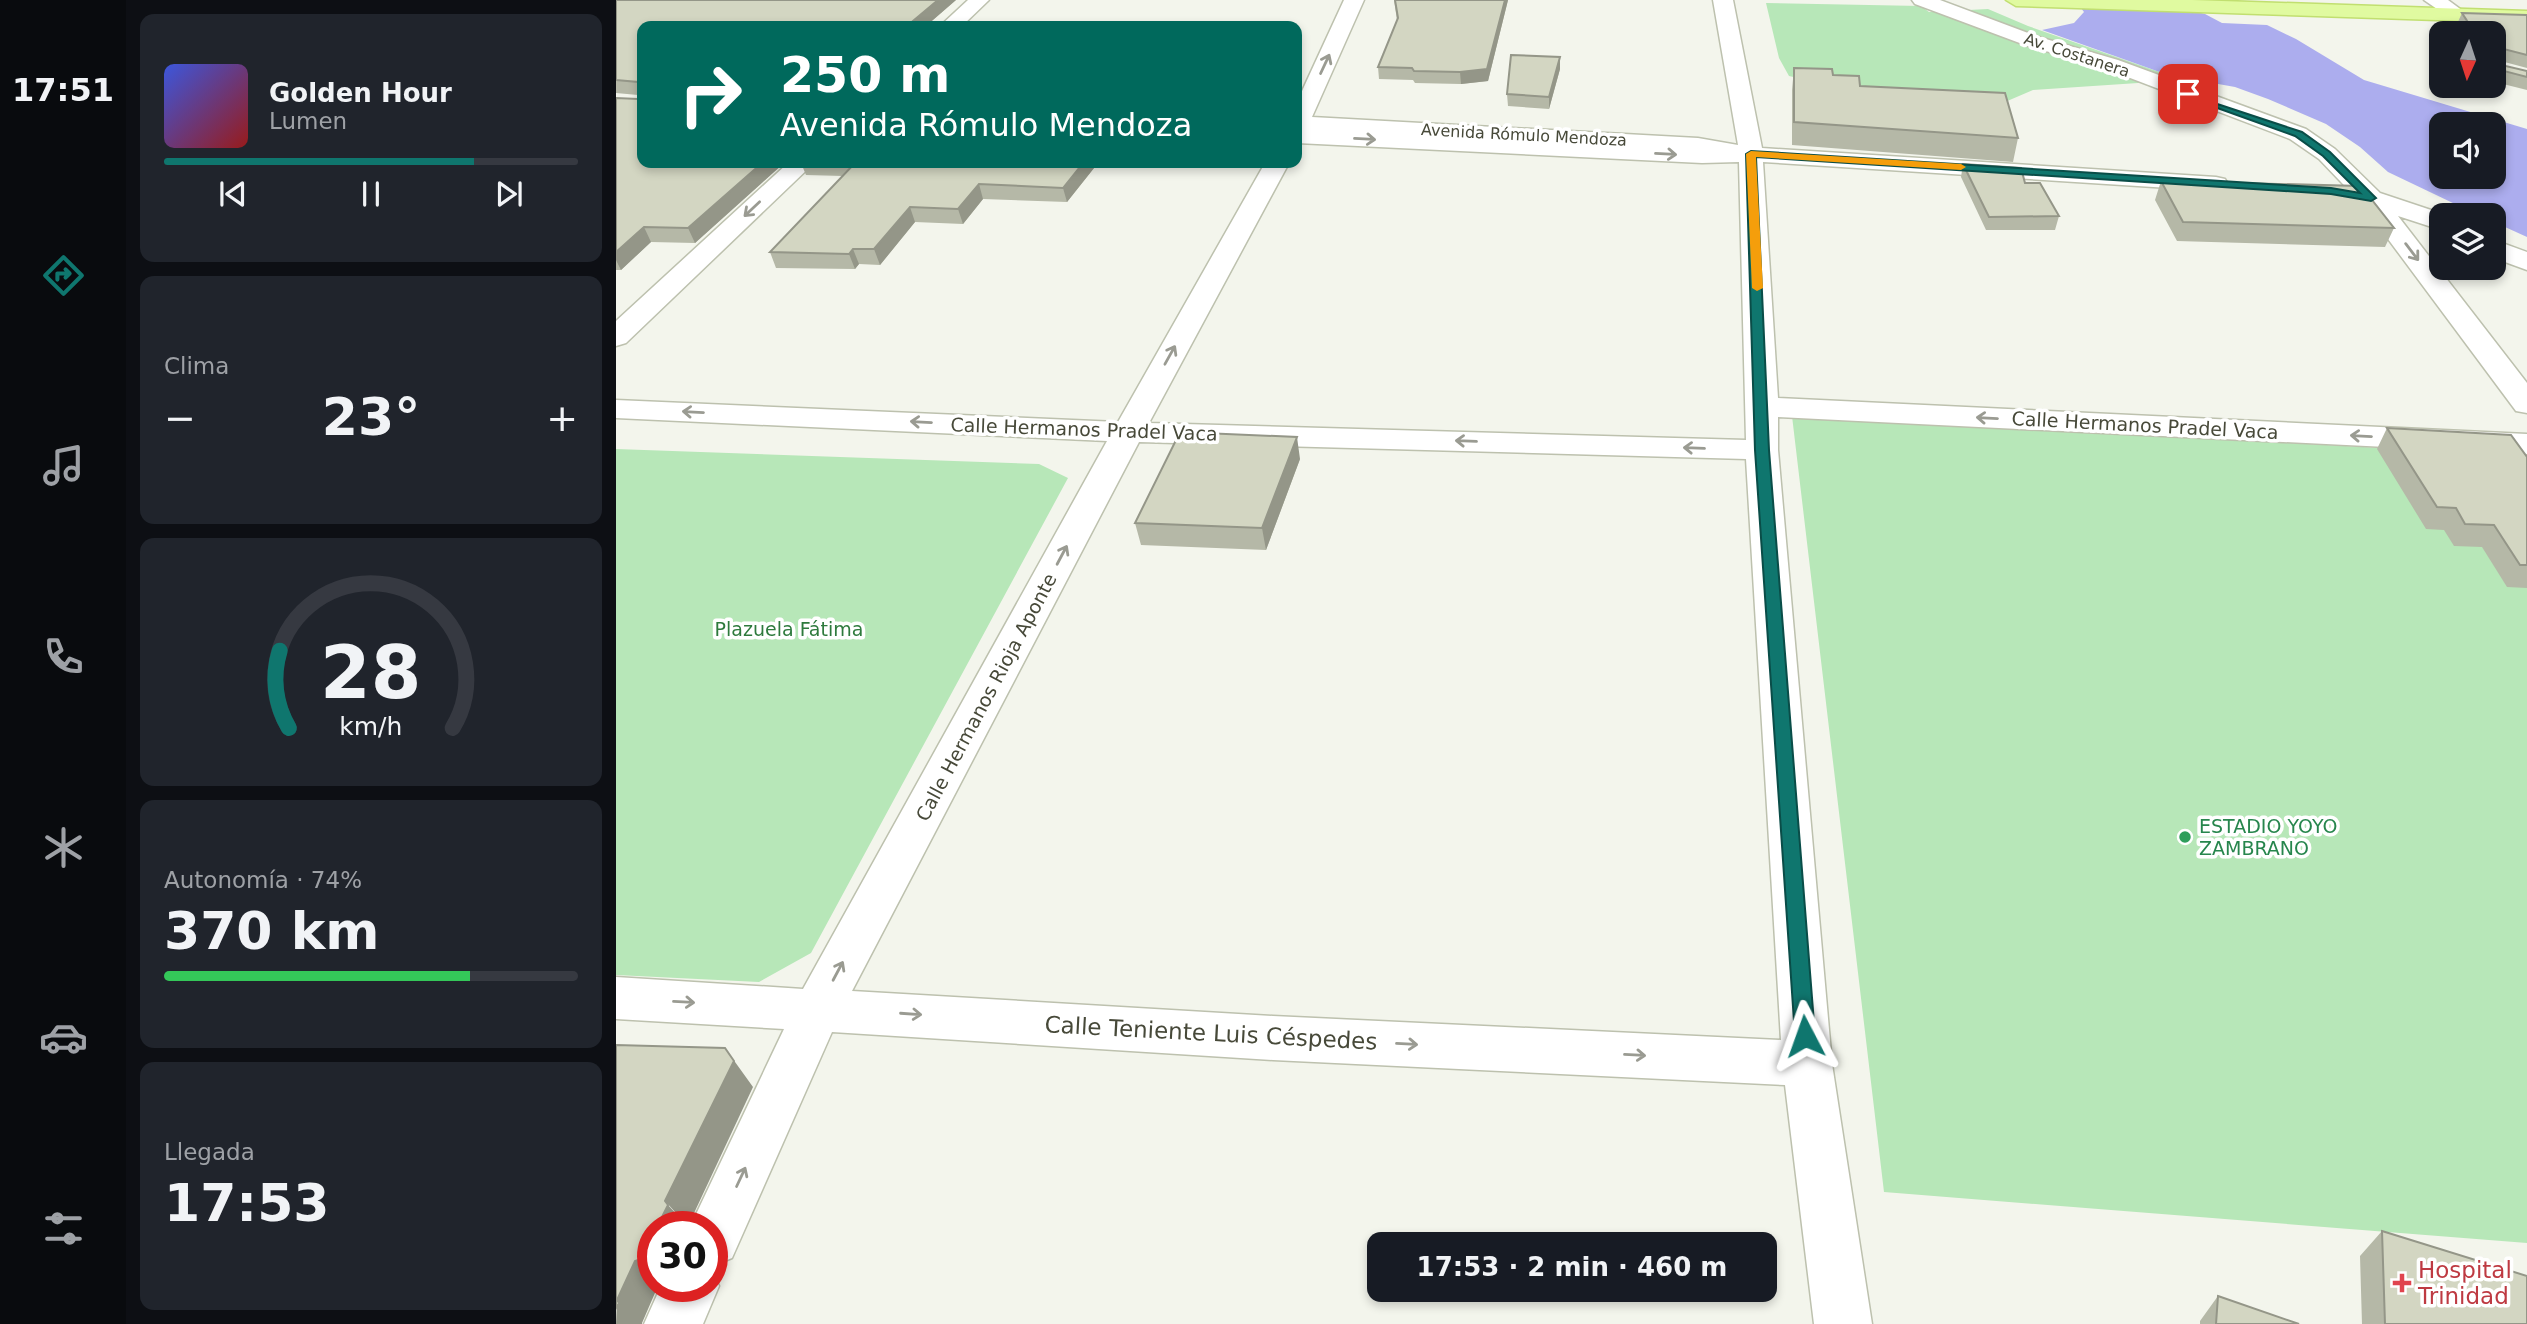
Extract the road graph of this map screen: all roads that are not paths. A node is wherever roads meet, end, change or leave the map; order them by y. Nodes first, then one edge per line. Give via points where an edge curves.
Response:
1 (979, 0) edge
2 (1354, 0) edge
3 (1723, 0) edge
4 (1922, 0) edge
5 (2016, 0) edge
6 (2434, 0) edge
7 (2056, 1) edge
8 (2214, 4) edge
9 (2457, 14) junction
10 (2527, 18) edge
11 (956, 21) edge
12 (1302, 116) edge
13 (1302, 127) edge
14 (1751, 154) junction
15 (797, 168) edge
16 (1274, 168) edge
17 (2234, 185) edge
18 (2331, 191) edge
19 (2371, 198) junction
20 (2429, 218) edge
21 (2506, 253) edge
22 (2527, 262) edge
23 (616, 337) edge
24 (2527, 404) edge
25 (1763, 407) junction
26 (616, 409) edge
27 (1128, 432) junction
28 (2527, 444) edge
29 (1762, 450) junction
30 (616, 998) edge
31 (818, 1008) junction
32 (1807, 1064) junction
33 (725, 1211) edge
34 (683, 1302) edge
35 (673, 1324) edge
36 (1843, 1324) edge

1 - 11 street
12 -> 2 street
3 - 14 street
4 - 19 street, Av. Costanera via 2298,134 2327,154
5 - 7 main road
6 - 9 street
7 - 8 main road
8 - 9 main road
9 - 10 main road
13 - 14 street, Avenida Rómulo Mendoza via 1702,156
14 - 17 street, Avenida Rómulo Mendoza
14 - 25 street
15 -> 23 street
27 -> 16 street, Calle Hermanos Rioja Aponte
18 - 19 street
19 - 20 street
19 -> 24 street, Av. Costanera
21 - 22 street
28 -> 25 street, Calle Hermanos Pradel Vaca
25 - 29 street
27 -> 26 street, Calle Hermanos Pradel Vaca
29 -> 27 street, Calle Hermanos Pradel Vaca
31 -> 27 street, Calle Hermanos Rioja Aponte
29 - 32 street
30 -> 31 street, Calle Teniente Luis Céspedes
31 -> 32 street, Calle Teniente Luis Céspedes via 1273,1038
33 -> 31 street, Calle Hermanos Rioja Aponte
32 - 36 street
34 - 35 street

